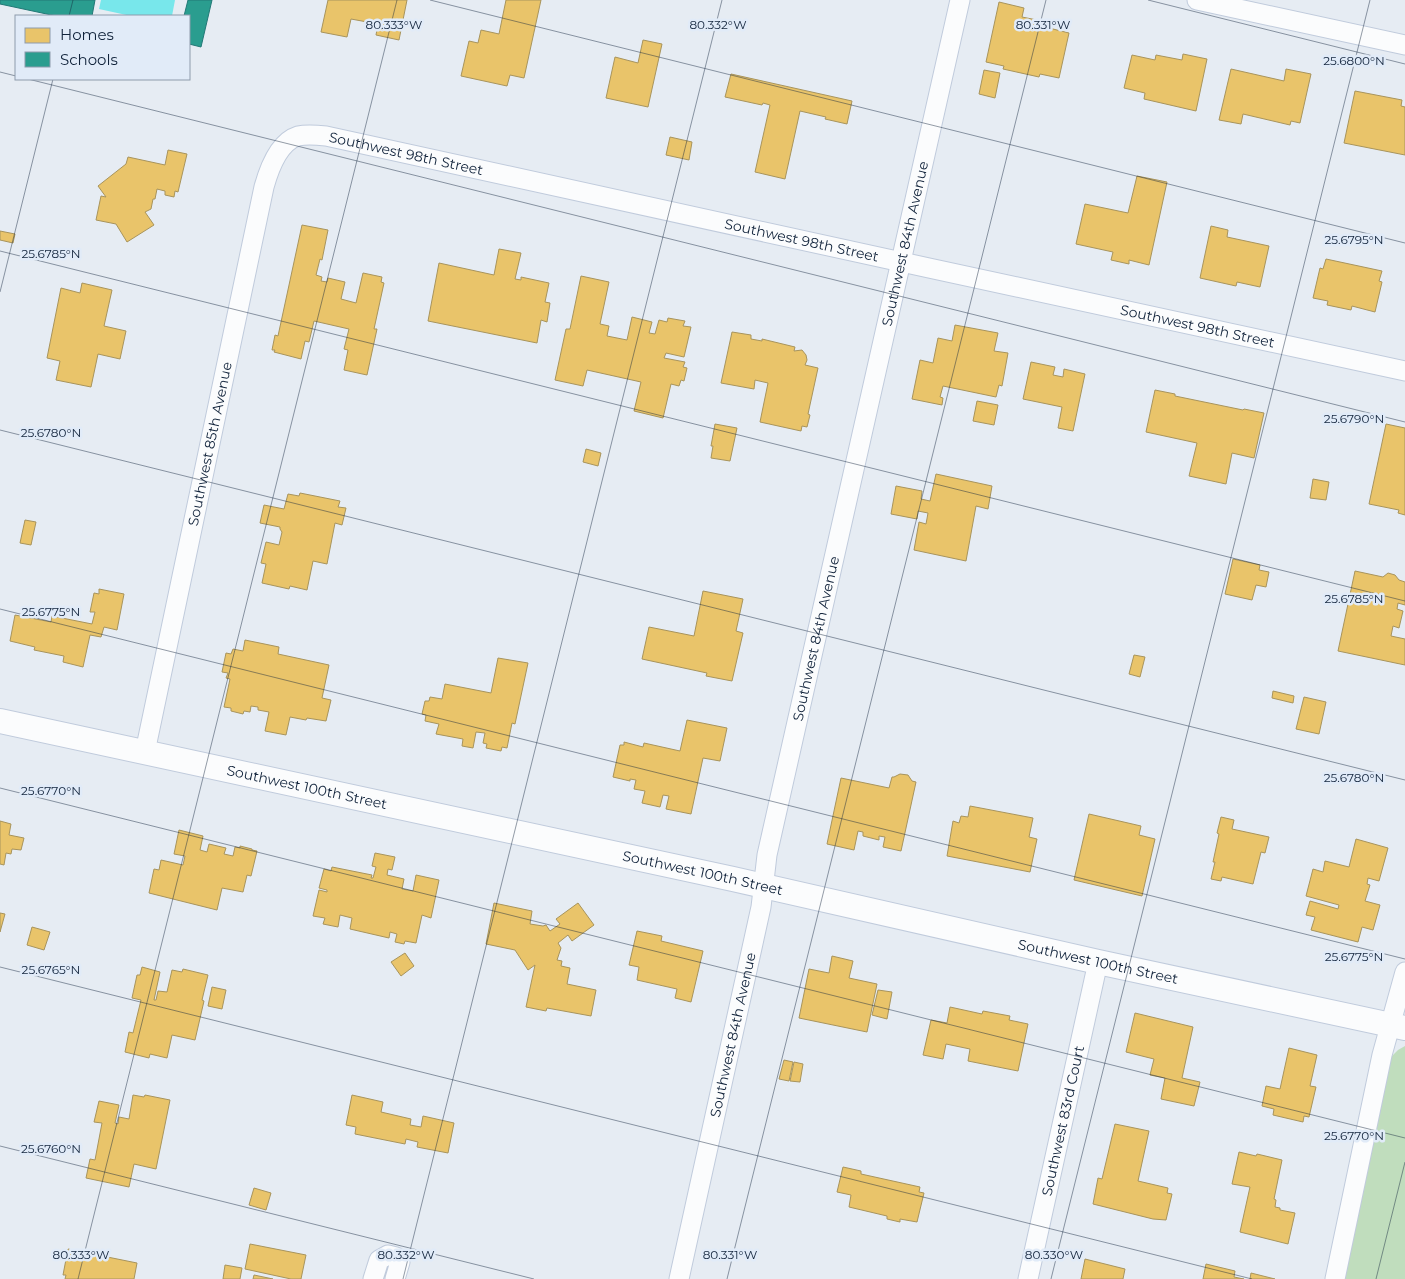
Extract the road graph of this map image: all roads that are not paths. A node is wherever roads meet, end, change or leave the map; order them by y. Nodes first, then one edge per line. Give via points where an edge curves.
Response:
1 (960, 0) edge
2 (1197, 0) edge
3 (1405, 46) edge
4 (288, 142) joint
5 (901, 262) junction
6 (1405, 371) edge
7 (0, 721) edge
8 (145, 752) junction
9 (763, 886) junction
10 (1098, 962) junction
11 (1405, 972) edge
12 (1398, 1026) edge
13 (373, 1279) edge
14 (396, 1279) edge
15 (679, 1279) edge
16 (1028, 1279) edge
17 (1335, 1279) edge

1 - 5 street, Southwest 84th Avenue
2 - 3 street
4 - 5 street, Southwest 98th Street via 304,135 326,136
4 - 8 street, Southwest 85th Avenue via 273,162 264,187
5 - 6 street, Southwest 98th Street
5 - 9 street, Southwest 84th Avenue via 766,855
7 - 8 street, Southwest 100th Street
8 - 9 street, Southwest 100th Street
9 - 10 street, Southwest 100th Street
9 - 15 street, Southwest 84th Avenue via 759,917
10 - 12 street, Southwest 100th Street
10 - 16 street, Southwest 83rd Court
11 - 12 street
12 - 17 street via 1380,1065
13 - 14 street via 379,1260 388,1255 400,1262

